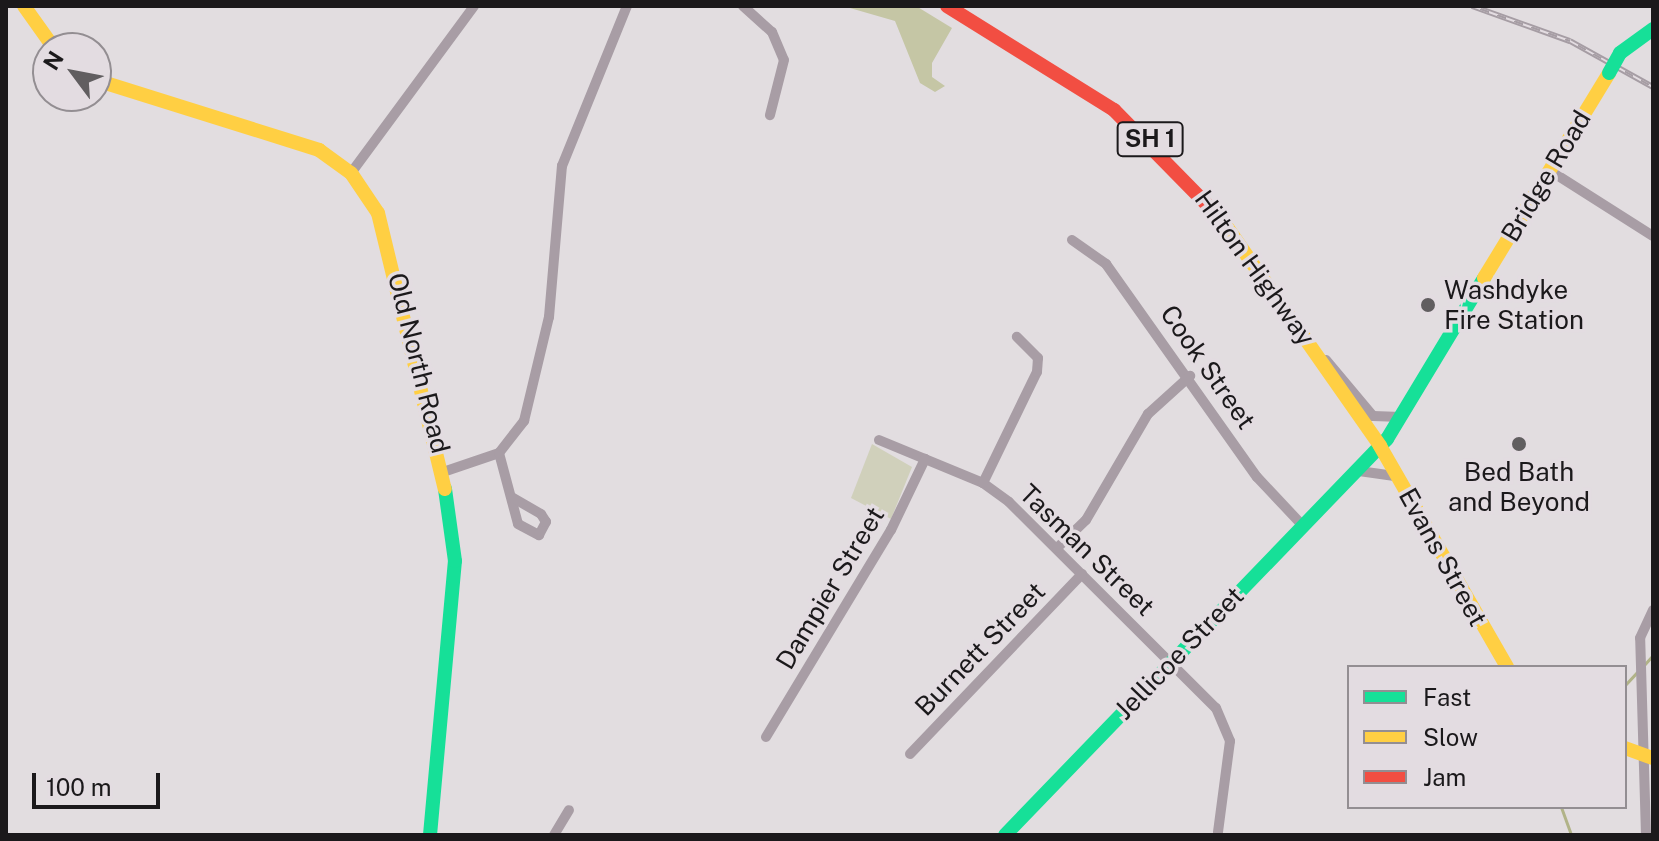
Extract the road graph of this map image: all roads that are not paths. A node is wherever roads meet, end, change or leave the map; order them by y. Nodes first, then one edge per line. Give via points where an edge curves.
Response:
1 (24, 6) edge
2 (474, 6) edge
3 (627, 6) edge
4 (743, 6) edge
5 (947, 6) edge
6 (1653, 29) edge
7 (43, 32) edge
8 (112, 85) edge
9 (770, 115) dead end
10 (1549, 170) junction
11 (351, 173) junction
12 (1653, 236) edge
13 (1072, 240) dead end
14 (1017, 337) dead end
15 (1315, 351) junction
16 (1190, 376) junction
17 (1401, 417) junction
18 (879, 440) dead end
19 (1380, 446) junction
20 (499, 453) junction
21 (925, 459) junction
22 (446, 471) junction
23 (1355, 472) junction
24 (1401, 481) junction
25 (983, 483) junction
26 (511, 497) dead end
27 (1302, 525) junction
28 (1057, 548) junction
29 (1082, 574) junction
30 (1653, 610) edge
31 (1171, 661) junction
32 (1506, 665) edge
33 (766, 737) dead end
34 (1627, 749) edge
35 (910, 754) dead end
36 (1648, 757) edge
37 (569, 810) dead end
38 (1218, 832) dead end
39 (430, 835) edge
40 (554, 835) edge
41 (1005, 835) edge
42 (1646, 835) edge

1 - 7 main road
2 - 11 street
3 - 20 street via 562,166 547,331 524,421
4 - 9 street via 772,32 784,60
5 - 15 main road, Hilton Highway / SH 1 via 1095,96 1163,151 1220,216
6 - 10 main road, Bridge Road, bridge via 1620,53
8 - 11 main road, Old North Road via 307,145
10 - 12 street
10 - 17 main road, Bridge Road
11 - 22 main road, Old North Road via 388,241
13 - 16 street, Cook Street via 1106,264
14 - 25 street via 1038,358 1037,372
15 - 17 street via 1340,371 1373,416
15 - 19 main road, Hilton Highway / SH 1
16 - 27 street, Cook Street via 1257,477
16 - 28 street via 1148,414 1086,520
17 - 19 main road, Bridge Road
18 - 21 street, Tasman Street
19 - 23 main road, Jellicoe Street
19 - 24 main road, Evans Street / SH 1
20 - 22 street
20 - 26 street
21 - 25 street, Tasman Street
21 - 33 street, Dampier Street via 891,530
22 - 39 main road, Old North Road via 455,561
23 - 24 street via 1379,469
23 - 27 main road, Jellicoe Street
24 - 32 main road, Evans Street / SH 1
25 - 28 street, Tasman Street
27 - 31 main road, Jellicoe Street
28 - 29 street, Tasman Street
29 - 31 street, Tasman Street
29 - 35 street, Burnett Street
30 - 36 street via 1640,638
31 - 38 street, Tasman Street via 1227,724
31 - 41 main road, Jellicoe Street
34 - 36 main road
36 - 42 street
37 - 40 street

